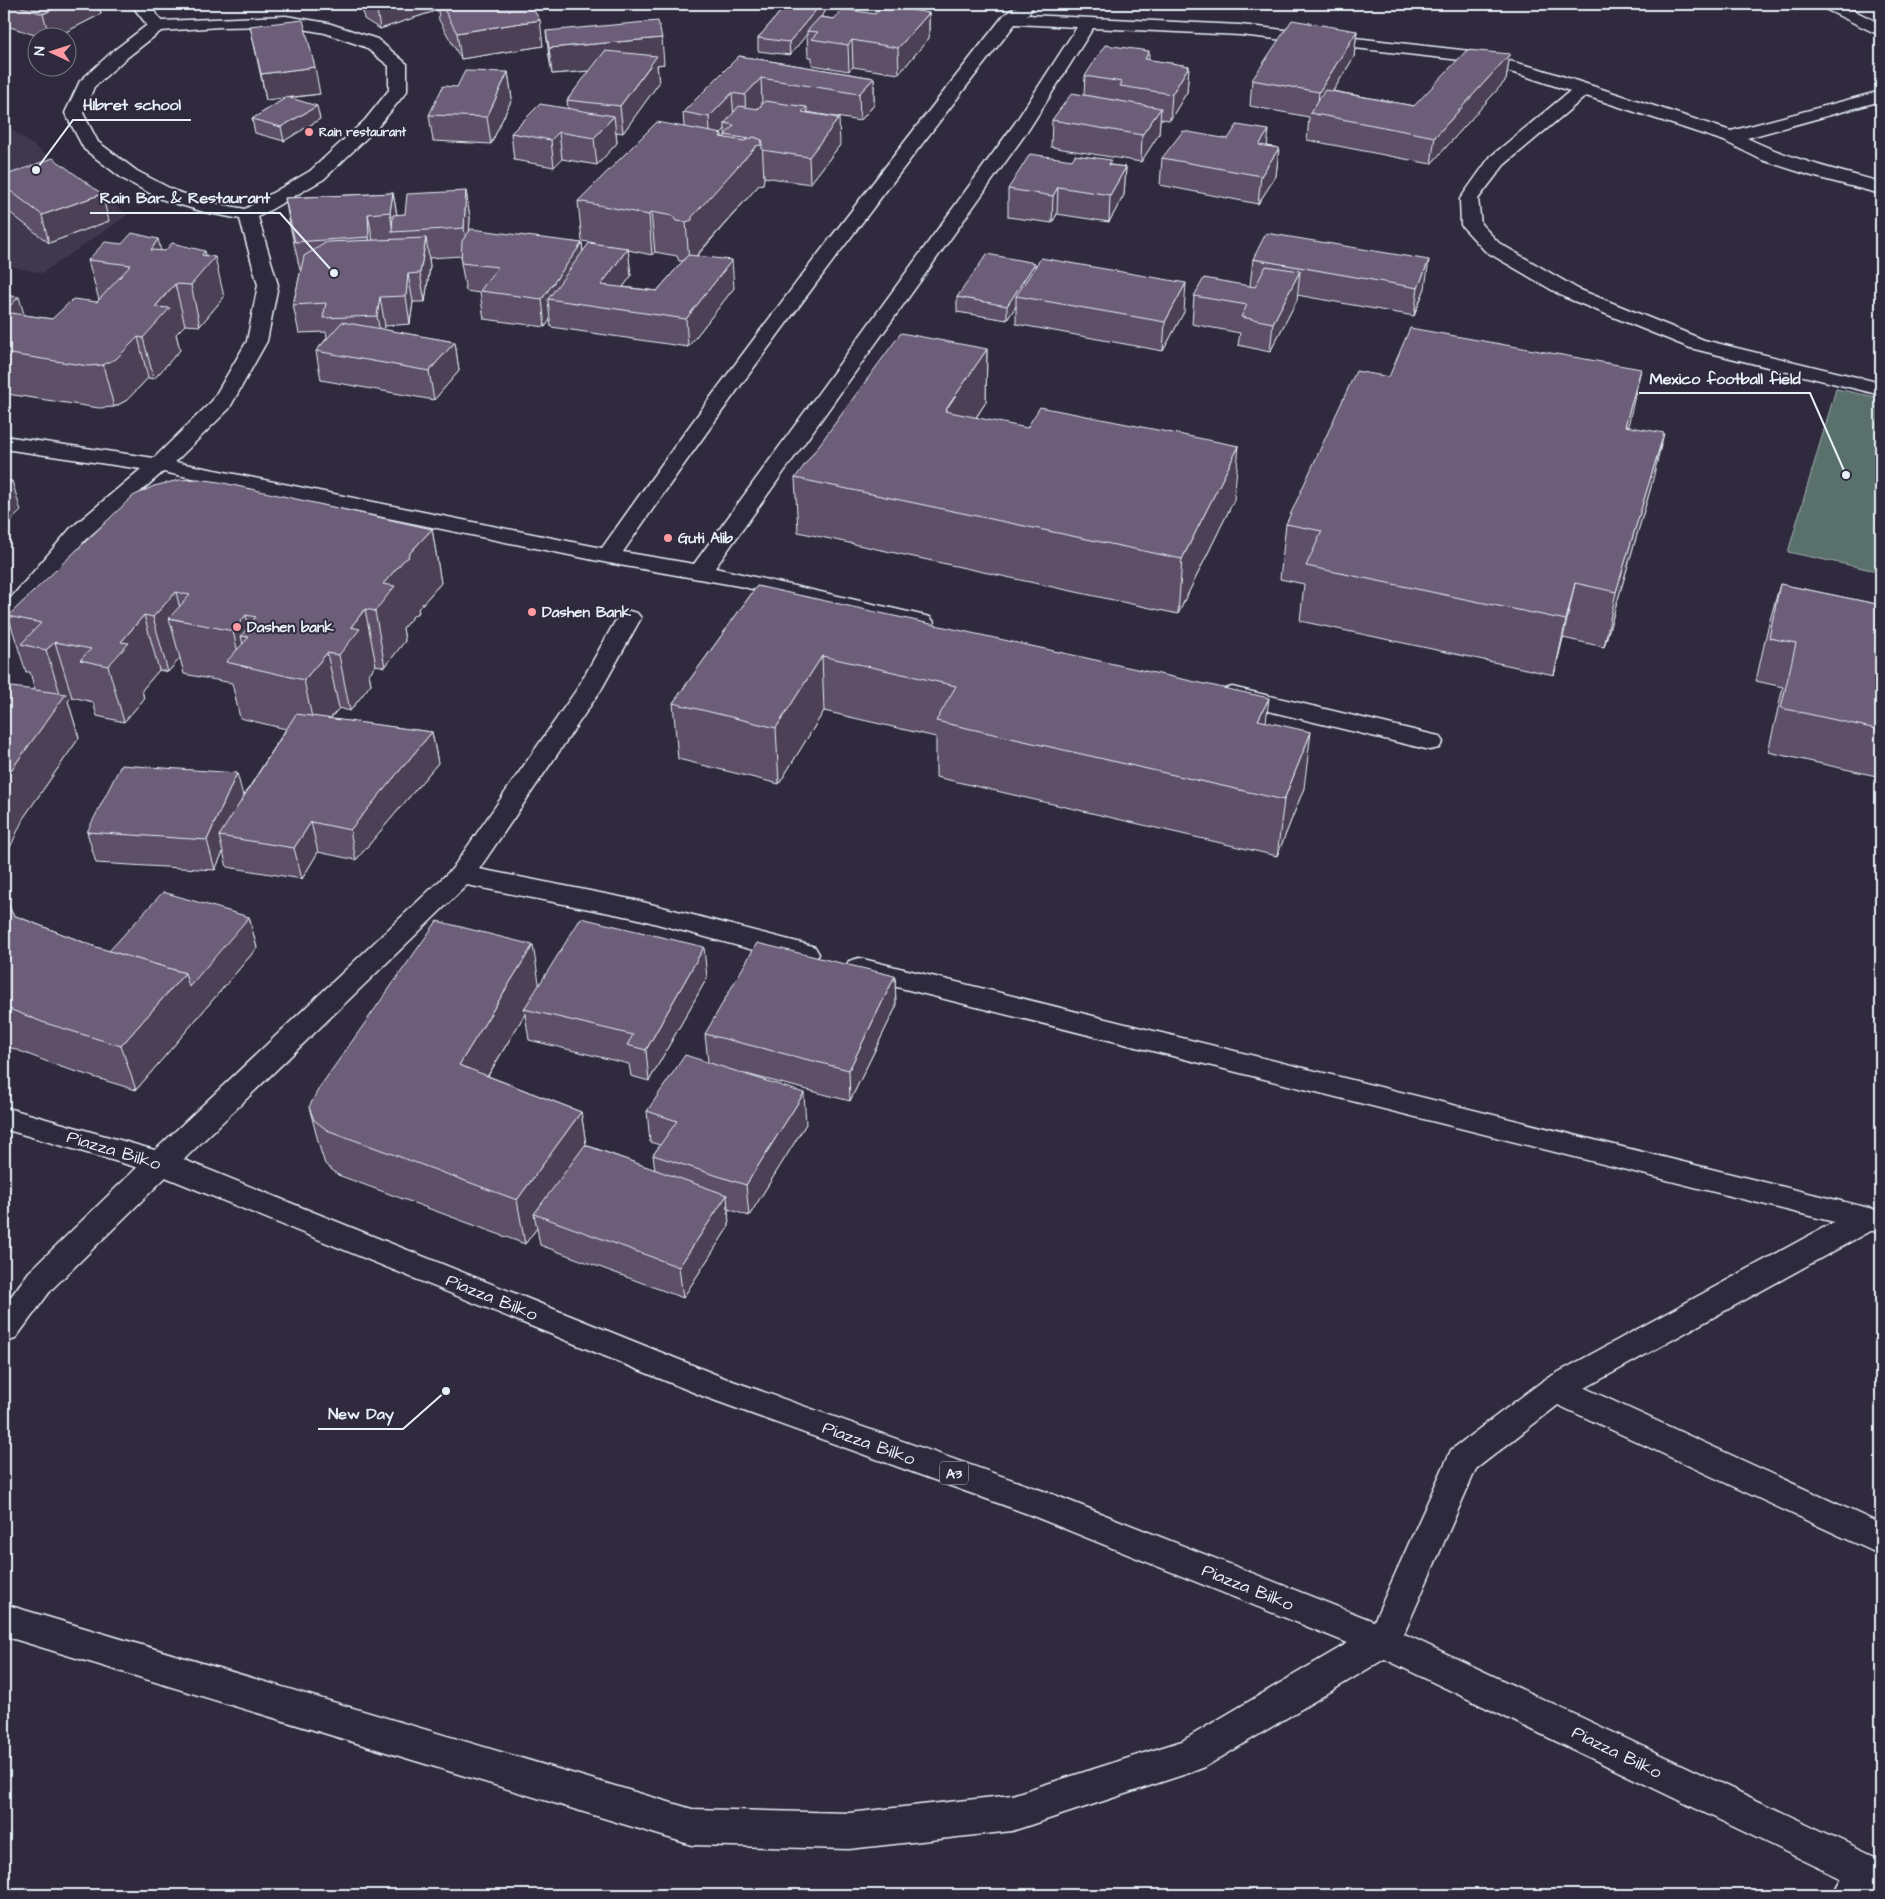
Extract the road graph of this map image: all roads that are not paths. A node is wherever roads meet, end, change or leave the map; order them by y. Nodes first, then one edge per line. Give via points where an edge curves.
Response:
1 (139, 4) edge
2 (1032, 4) edge
3 (1057, 4) edge
4 (1829, 4) edge
5 (1010, 19) junction
6 (1088, 24) junction
7 (158, 26) junction
8 (1881, 31) edge
9 (1583, 89) junction
10 (1881, 96) edge
11 (1730, 137) junction
12 (1881, 188) edge
13 (248, 215) junction
14 (1881, 389) edge
15 (4, 442) edge
16 (159, 465) junction
17 (608, 556) junction
18 (700, 572) junction
19 (629, 618) dead end
20 (4, 620) edge
21 (940, 627) edge
22 (1210, 690) edge
23 (1430, 742) dead end
24 (461, 875) junction
25 (4, 1118) edge
26 (161, 1163) junction
27 (1875, 1220) edge
28 (4, 1330) edge
29 (1555, 1389) junction
30 (1881, 1540) edge
31 (4, 1620) edge
32 (1384, 1641) junction
33 (1868, 1884) edge

1 - 7 street
2 - 5 street
3 - 6 street
4 - 8 street
5 - 6 street
5 - 17 street via 876,190 661,478
6 - 9 street via 1240,30 1470,56
6 - 18 street via 1023,125
7 - 13 street via 86,84 74,113 90,145 130,175 168,195
7 - 13 street via 286,21 328,28 371,43 398,64 398,91 371,124 317,175
9 - 11 street
9 - 14 street via 1497,161 1469,199 1471,225 1487,242 1571,293 1697,344
10 - 11 street
11 - 12 street via 1769,156
13 - 16 street via 268,285 257,342 221,404
15 - 16 street
16 - 17 street
16 - 20 street via 78,534
17 - 18 street
18 - 21 street
19 - 24 street via 589,690
22 - 23 street
24 - 26 street
24 - 27 street via 635,910
25 - 26 street, Piazza Bilko / A3
26 - 28 street via 40,1281
26 - 32 street, Piazza Bilko / A3 via 716,1388 1040,1504
27 - 29 street
29 - 30 street
29 - 32 street via 1463,1460
31 - 32 street via 692,1827 849,1830 1012,1813 1192,1755
32 - 33 street, Piazza Bilko / A3

